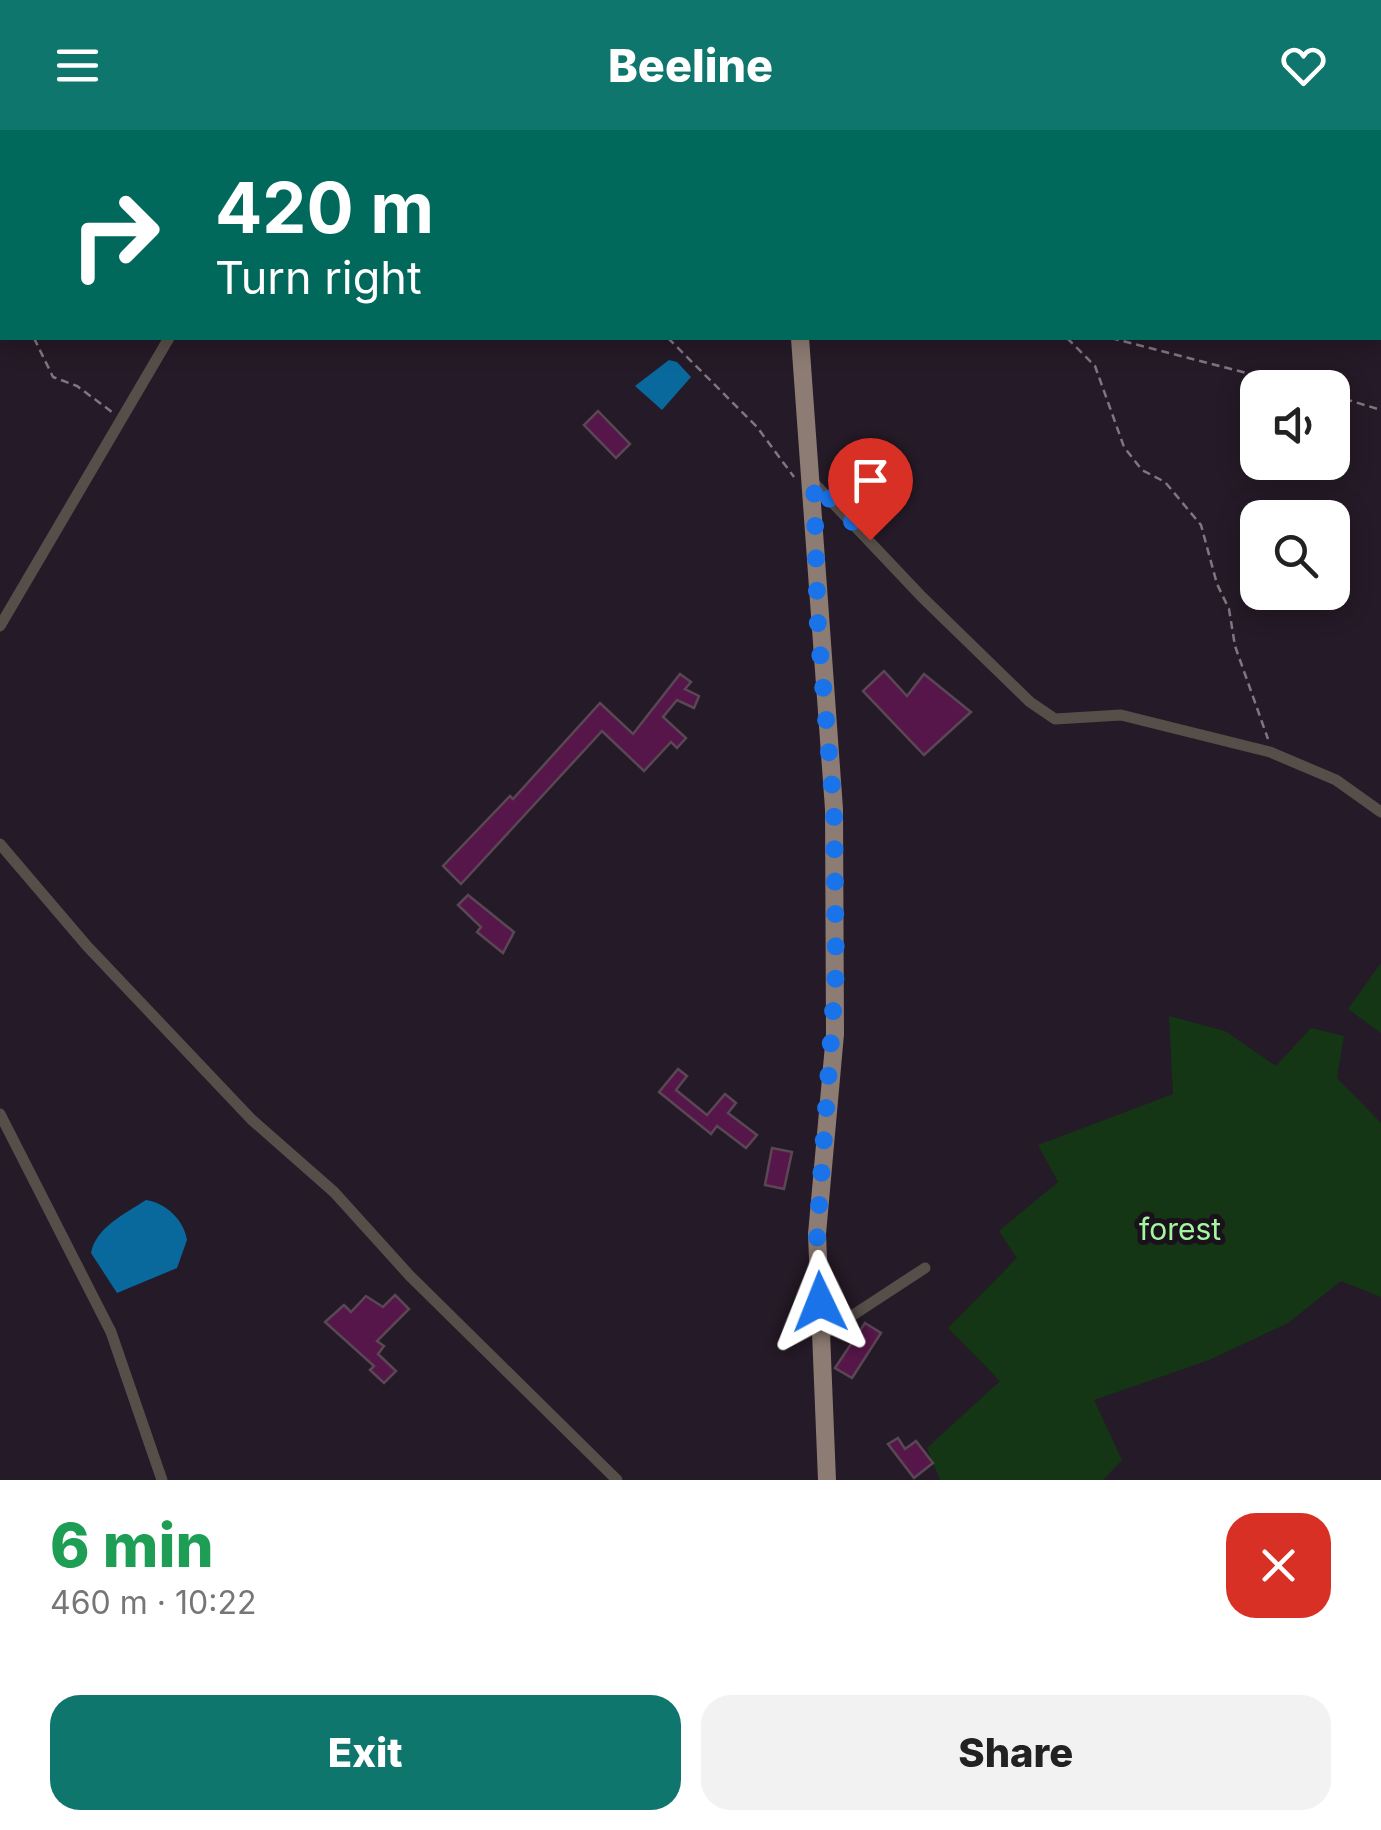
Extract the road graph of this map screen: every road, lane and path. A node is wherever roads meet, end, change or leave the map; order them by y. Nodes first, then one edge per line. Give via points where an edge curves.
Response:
1 (35, 340) edge
2 (168, 340) edge
3 (670, 340) edge
4 (800, 340) edge
5 (1069, 340) edge
6 (1120, 340) edge
7 (1240, 371) edge
8 (1350, 401) edge
9 (1381, 410) edge
10 (119, 418) junction
11 (807, 484) junction
12 (0, 626) edge
13 (1270, 752) junction
14 (1381, 812) edge
15 (0, 844) edge
16 (0, 1114) edge
17 (925, 1268) dead end
18 (820, 1336) junction
19 (162, 1480) edge
20 (617, 1480) edge
21 (826, 1480) edge

1 - 10 path via 54,378 77,386
2 - 10 street
3 - 11 path
4 - 11 main road
5 - 13 path via 1095,366 1124,447 1201,525
6 - 7 path
8 - 9 path
10 - 12 street
11 - 13 street via 1055,719 1121,715
11 - 18 main road via 834,809 836,971 817,1234
13 - 14 street via 1336,780
15 - 20 street via 252,1120 334,1192
16 - 19 street via 111,1332
17 - 18 street
18 - 21 main road

